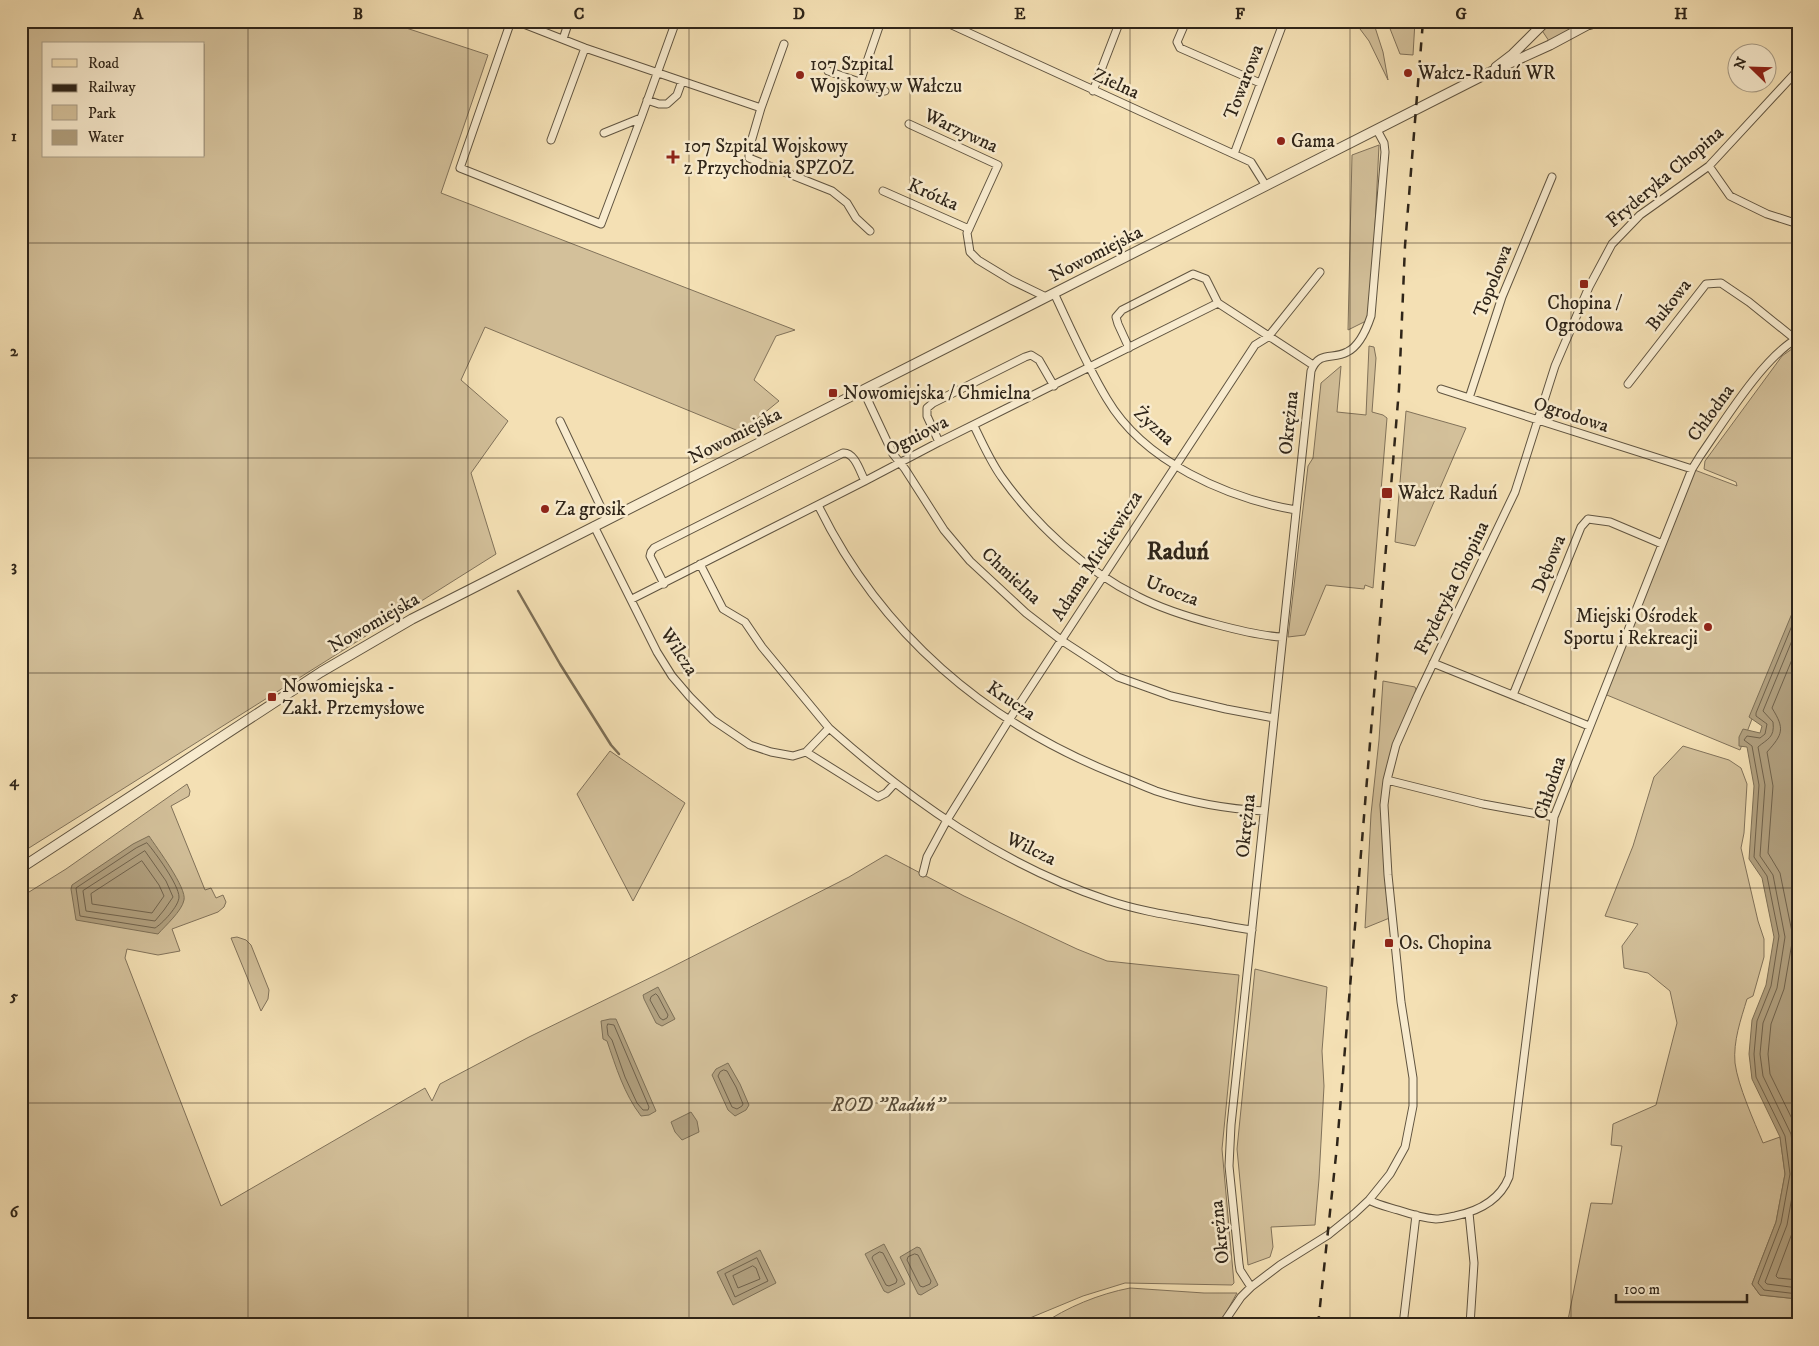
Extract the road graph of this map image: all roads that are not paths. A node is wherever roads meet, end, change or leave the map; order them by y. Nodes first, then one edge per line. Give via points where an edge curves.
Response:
1 (511, 21) edge
2 (516, 21) edge
3 (569, 21) edge
4 (676, 21) edge
5 (882, 21) edge
6 (943, 21) edge
7 (1120, 21) edge
8 (1186, 21) edge
9 (1284, 21) edge
10 (1546, 21) edge
11 (1590, 22) edge
12 (562, 39) junction
13 (784, 44) dead end
14 (585, 48) junction
15 (1798, 70) edge
16 (828, 71) dead end
17 (657, 73) junction
18 (1486, 74) junction
19 (682, 81) junction
20 (860, 82) junction
21 (1260, 84) junction
22 (885, 91) dead end
23 (1093, 91) junction
24 (647, 100) junction
25 (761, 108) junction
26 (641, 118) junction
27 (909, 124) dead end
28 (1377, 130) junction
29 (604, 132) dead end
30 (551, 140) dead end
31 (1234, 154) junction
32 (1710, 166) junction
33 (1552, 178) dead end
34 (1266, 186) junction
35 (883, 191) dead end
36 (1798, 224) edge
37 (969, 229) junction
38 (870, 231) dead end
39 (1320, 272) dead end
40 (1050, 295) junction
41 (1218, 303) junction
42 (1268, 336) junction
43 (1796, 338) edge
44 (1129, 348) junction
45 (1313, 365) junction
46 (1090, 367) junction
47 (1628, 384) dead end
48 (1054, 386) junction
49 (1441, 389) dead end
50 (862, 390) junction
51 (1469, 398) junction
52 (560, 421) dead end
53 (1538, 421) junction
54 (974, 426) junction
55 (939, 442) junction
56 (900, 463) junction
57 (1174, 466) junction
58 (1692, 469) junction
59 (865, 481) junction
60 (818, 505) junction
61 (1296, 510) junction
62 (606, 520) junction
63 (594, 526) junction
64 (1662, 544) junction
65 (700, 564) junction
66 (1102, 576) junction
67 (664, 584) junction
68 (632, 599) junction
69 (1282, 637) junction
70 (1061, 640) junction
71 (1433, 663) junction
72 (1513, 695) junction
73 (1274, 718) junction
74 (1008, 720) junction
75 (1589, 726) junction
76 (829, 728) junction
77 (806, 752) junction
78 (1387, 780) junction
79 (895, 783) junction
80 (1264, 811) junction
81 (1554, 818) junction
82 (947, 820) junction
83 (21, 868) edge
84 (922, 873) dead end
85 (1252, 930) junction
86 (1369, 1200) junction
87 (1469, 1213) junction
88 (1416, 1216) junction
89 (1251, 1287) junction
90 (1222, 1325) edge
91 (1403, 1325) edge
92 (1470, 1325) edge

1 - 26 street via 460,168 601,224
2 - 12 street
3 - 12 street
4 - 17 street
5 - 20 street
6 - 23 street, Zielna
7 - 23 street
8 - 21 street via 1177,42 1180,48
9 - 21 street, Towarowa
10 - 18 street, Nowomiejska via 1513,54
11 - 18 street, Nowomiejska via 1550,46
12 - 14 street
13 - 25 street
14 - 17 street
14 - 30 street
15 - 32 street, Fryderyka Chopina
16 - 20 street
17 - 19 street
17 - 24 street
18 - 28 street, Nowomiejska
19 - 24 street via 677,95 667,104
19 - 25 street
20 - 22 street
21 - 31 street, Towarowa
23 - 31 street, Zielna
24 - 26 street
25 - 38 street via 749,149 750,158 832,191 847,203 856,218
26 - 29 street
27 - 37 street, Warzywna via 998,165
28 - 34 street, Nowomiejska
28 - 45 street via 1385,152 1371,316 1364,333 1351,350 1323,357
31 - 34 street, Zielna via 1251,162
32 - 36 street via 1730,196 1767,214
32 - 53 street, Fryderyka Chopina via 1640,214 1612,244 1588,287 1560,353
33 - 51 street, Topolowa via 1502,297
34 - 40 street, Nowomiejska
35 - 37 street, Krótka
37 - 40 street, Warzywna via 970,252 978,260 1011,280
39 - 42 street, Adama Mickiewicza
40 - 46 street, Żyzna
40 - 50 street, Nowomiejska
41 - 42 street
41 - 44 street, Ogniowa
41 - 44 street via 1206,280 1194,274 1122,310 1116,317
42 - 45 street
42 - 57 street, Adama Mickiewicza via 1255,345
43 - 47 street, Bukowa via 1721,283 1706,284
43 - 58 street, Chłodna via 1759,374
44 - 46 street, Ogniowa
45 - 61 street, Okrężna
46 - 48 street, Ogniowa
46 - 57 street, Żyzna via 1122,420
48 - 54 street, Ogniowa
48 - 55 street via 1039,360 1031,355 1025,357 927,408
49 - 51 street, Ogrodowa
50 - 56 street, Chmielna
50 - 62 street, Nowomiejska
51 - 53 street, Ogrodowa
52 - 62 street
53 - 58 street, Ogrodowa
53 - 71 street, Fryderyka Chopina via 1515,492
54 - 55 street, Ogniowa
54 - 66 street, Urocza via 1003,479 1058,541
55 - 56 street, Ogniowa
56 - 59 street, Ogniowa
56 - 70 street, Chmielna via 944,530 970,561 1026,613
57 - 61 street, Żyzna via 1228,492
57 - 66 street, Adama Mickiewicza
58 - 64 street, Chłodna
59 - 60 street, Ogniowa
59 - 67 street via 852,456 848,452 843,453 654,548 650,556
60 - 65 street, Ogniowa
60 - 74 street, Krucza via 845,553 888,614 939,668
61 - 69 street, Okrężna
62 - 63 street, Nowomiejska
63 - 68 street, Wilcza
63 - 83 street, Nowomiejska via 412,619 321,672
64 - 72 street, Dębowa via 1610,522 1588,519 1581,528
64 - 75 street, Chłodna
65 - 67 street, Ogniowa
65 - 76 street, Wilcza via 724,609 745,622
66 - 69 street, Urocza via 1167,610 1221,626
66 - 70 street, Adama Mickiewicza
67 - 68 street, Ogniowa
68 - 77 street, Wilcza via 672,676 713,720 750,745 793,756
69 - 73 street, Okrężna
70 - 73 street, Chmielna via 1118,677 1143,687
70 - 74 street, Adama Mickiewicza
71 - 72 street
71 - 78 street, Fryderyka Chopina via 1396,745
72 - 75 street
73 - 80 street, Okrężna
74 - 80 street, Krucza via 1048,744 1155,790 1184,799
74 - 82 street, Adama Mickiewicza
75 - 81 street, Chłodna
76 - 77 street
76 - 79 street, Wilcza
77 - 79 street via 878,797
78 - 81 street
78 - 86 street, Fryderyka Chopina via 1384,805 1388,875 1401,1002 1413,1078 1413,1106 1405,1147 1390,1174
79 - 82 street, Wilcza
80 - 85 street, Okrężna
81 - 87 street, Chłodna via 1510,1177 1488,1204
82 - 84 street, Adama Mickiewicza
82 - 85 street, Wilcza via 1009,858 1101,898 1175,917
85 - 89 street, Okrężna via 1230,1125 1238,1264
86 - 88 street, Chłodna
86 - 89 street, Fryderyka Chopina via 1348,1220
87 - 88 street, Chłodna via 1438,1219
87 - 92 street via 1474,1263
88 - 91 street
89 - 90 street, Fryderyka Chopina

